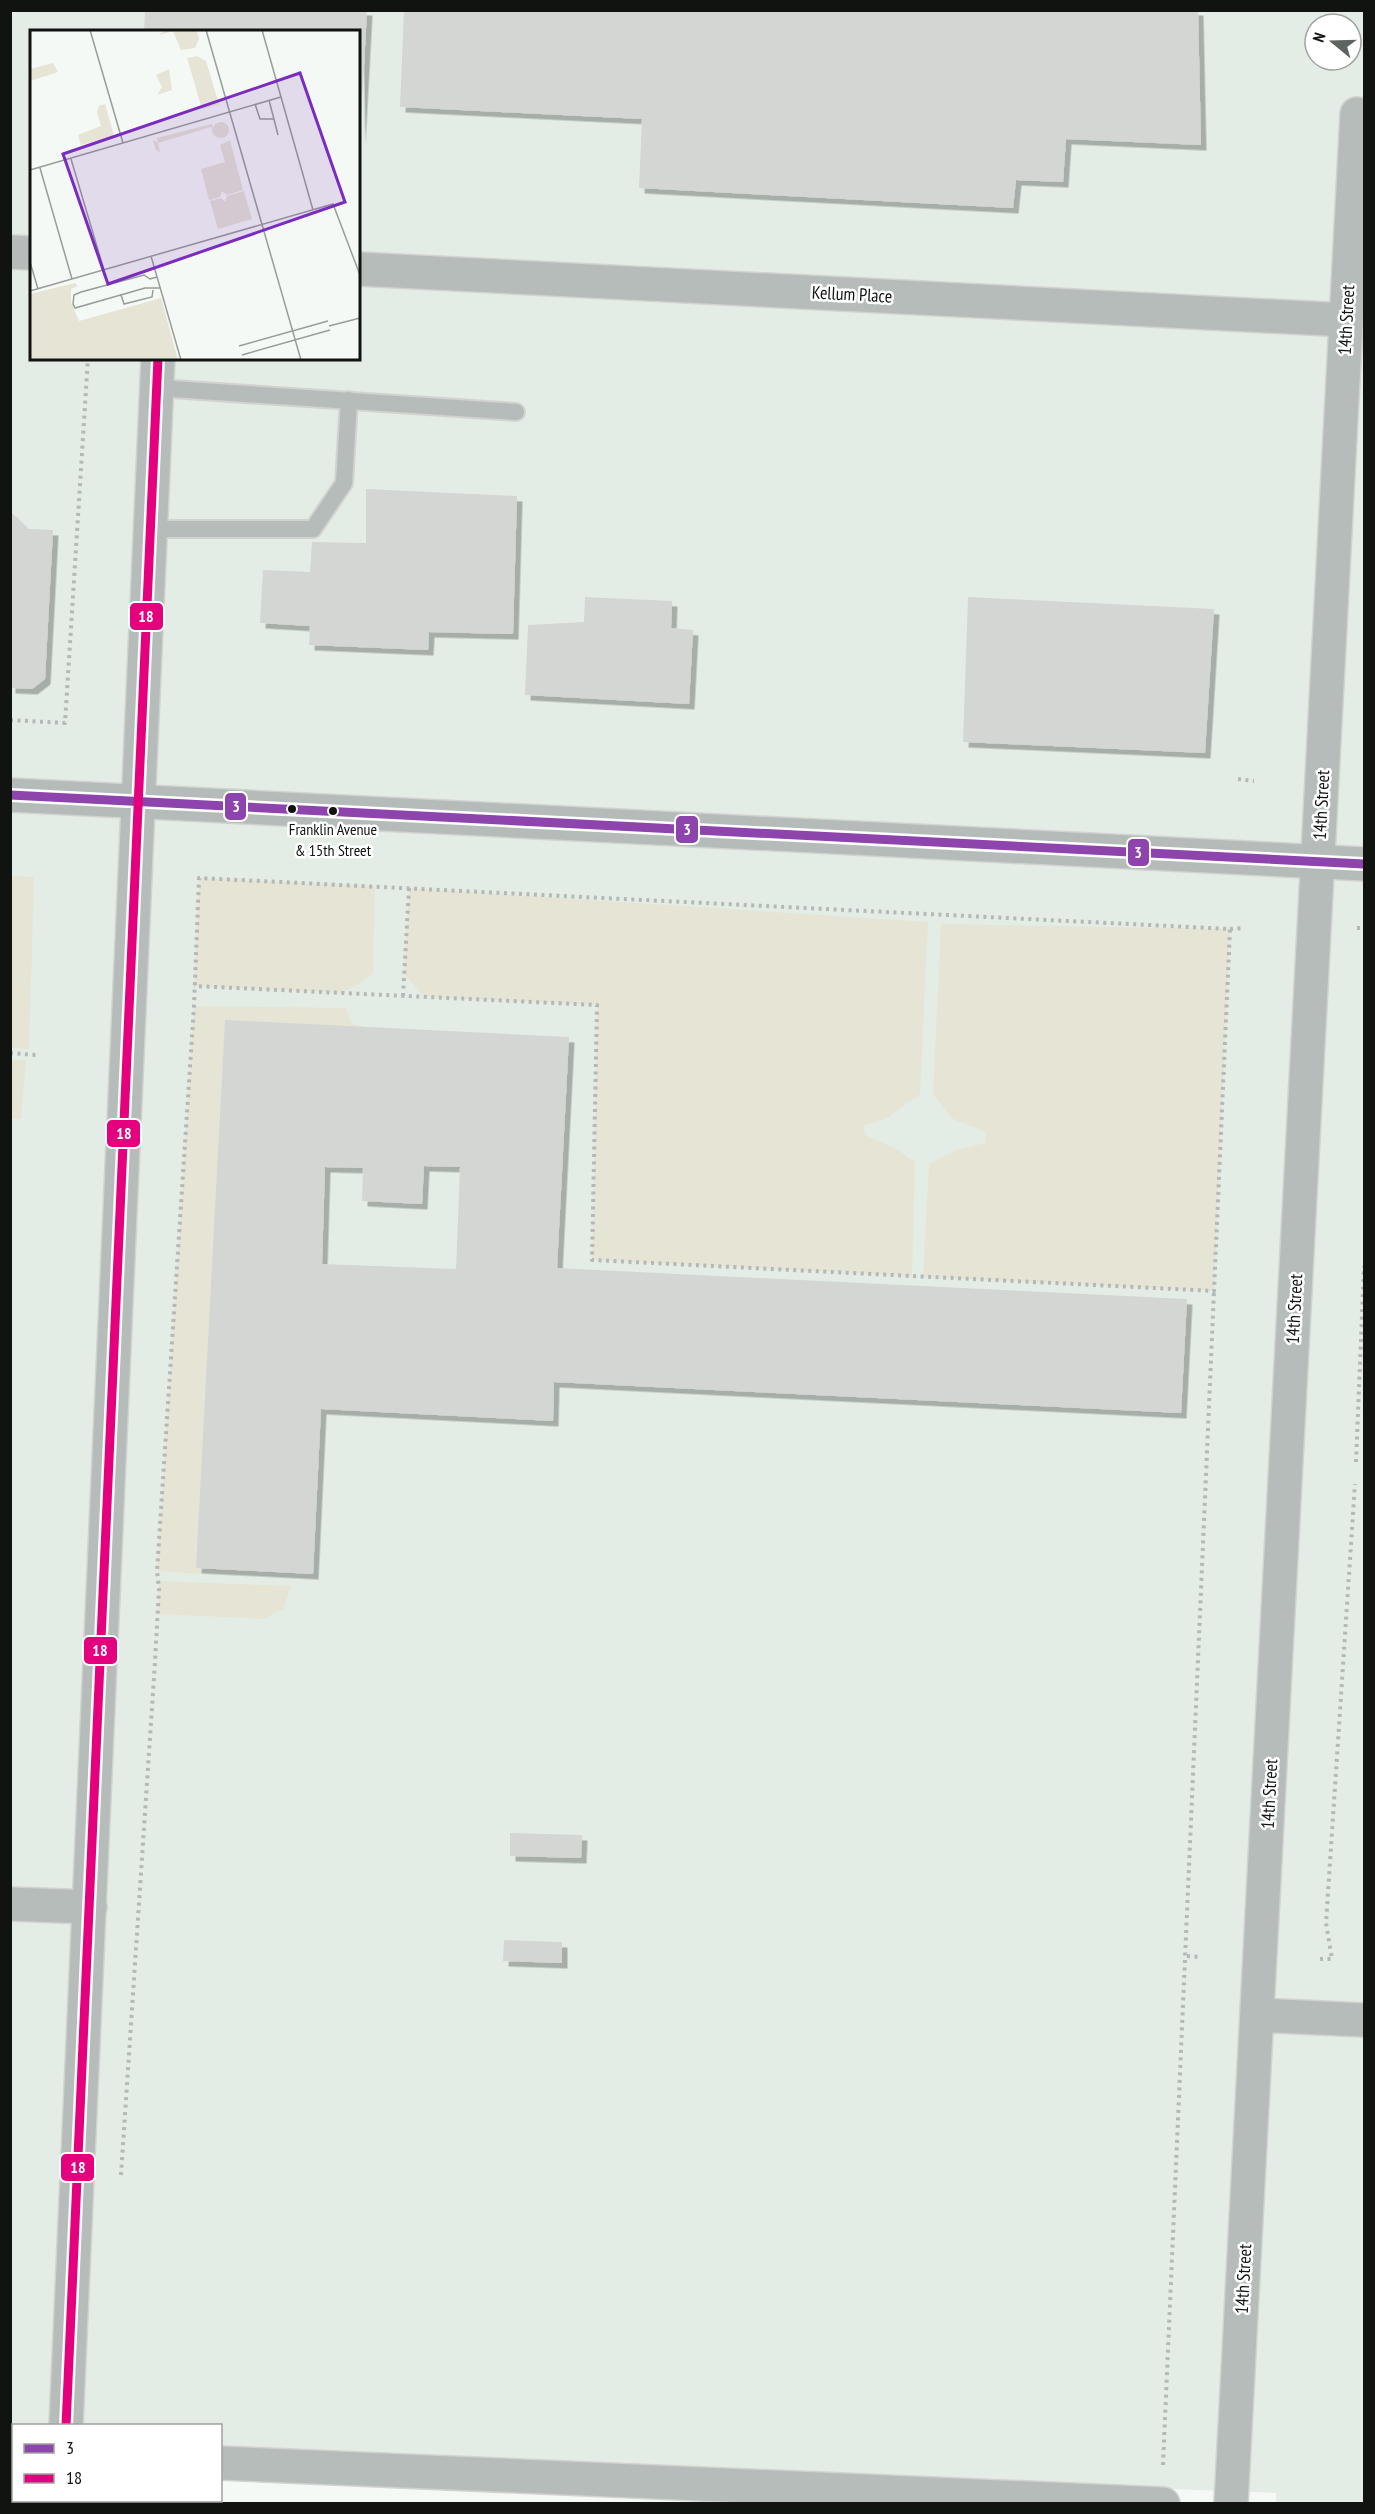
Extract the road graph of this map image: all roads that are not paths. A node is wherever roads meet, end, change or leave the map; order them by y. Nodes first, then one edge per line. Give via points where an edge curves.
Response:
1 (1361, 114) edge
2 (10, 252) edge
3 (30, 253) edge
4 (360, 269) edge
5 (1346, 320) junction
6 (157, 373) edge
7 (348, 400) junction
8 (516, 412) dead end
9 (152, 529) junction
10 (10, 795) edge
11 (139, 802) junction
12 (1318, 861) junction
13 (1365, 864) edge
14 (10, 1904) edge
15 (90, 1908) junction
16 (1257, 2015) junction
17 (1365, 2020) edge
18 (66, 2424) edge
19 (222, 2463) edge
20 (1162, 2504) edge
21 (1231, 2504) edge

1 - 5 street, 14th Street
2 - 3 street
4 - 5 street, Kellum Place
5 - 12 street, 14th Street
6 - 7 lane
6 - 9 street
7 - 8 lane
7 - 9 lane via 344,483 313,529
9 - 11 street
10 - 11 main road
11 - 12 main road
11 - 15 street
12 - 13 main road
12 - 16 street, 14th Street
14 - 15 street
15 - 18 street
16 - 17 street
16 - 21 street, 14th Street
19 - 20 street

